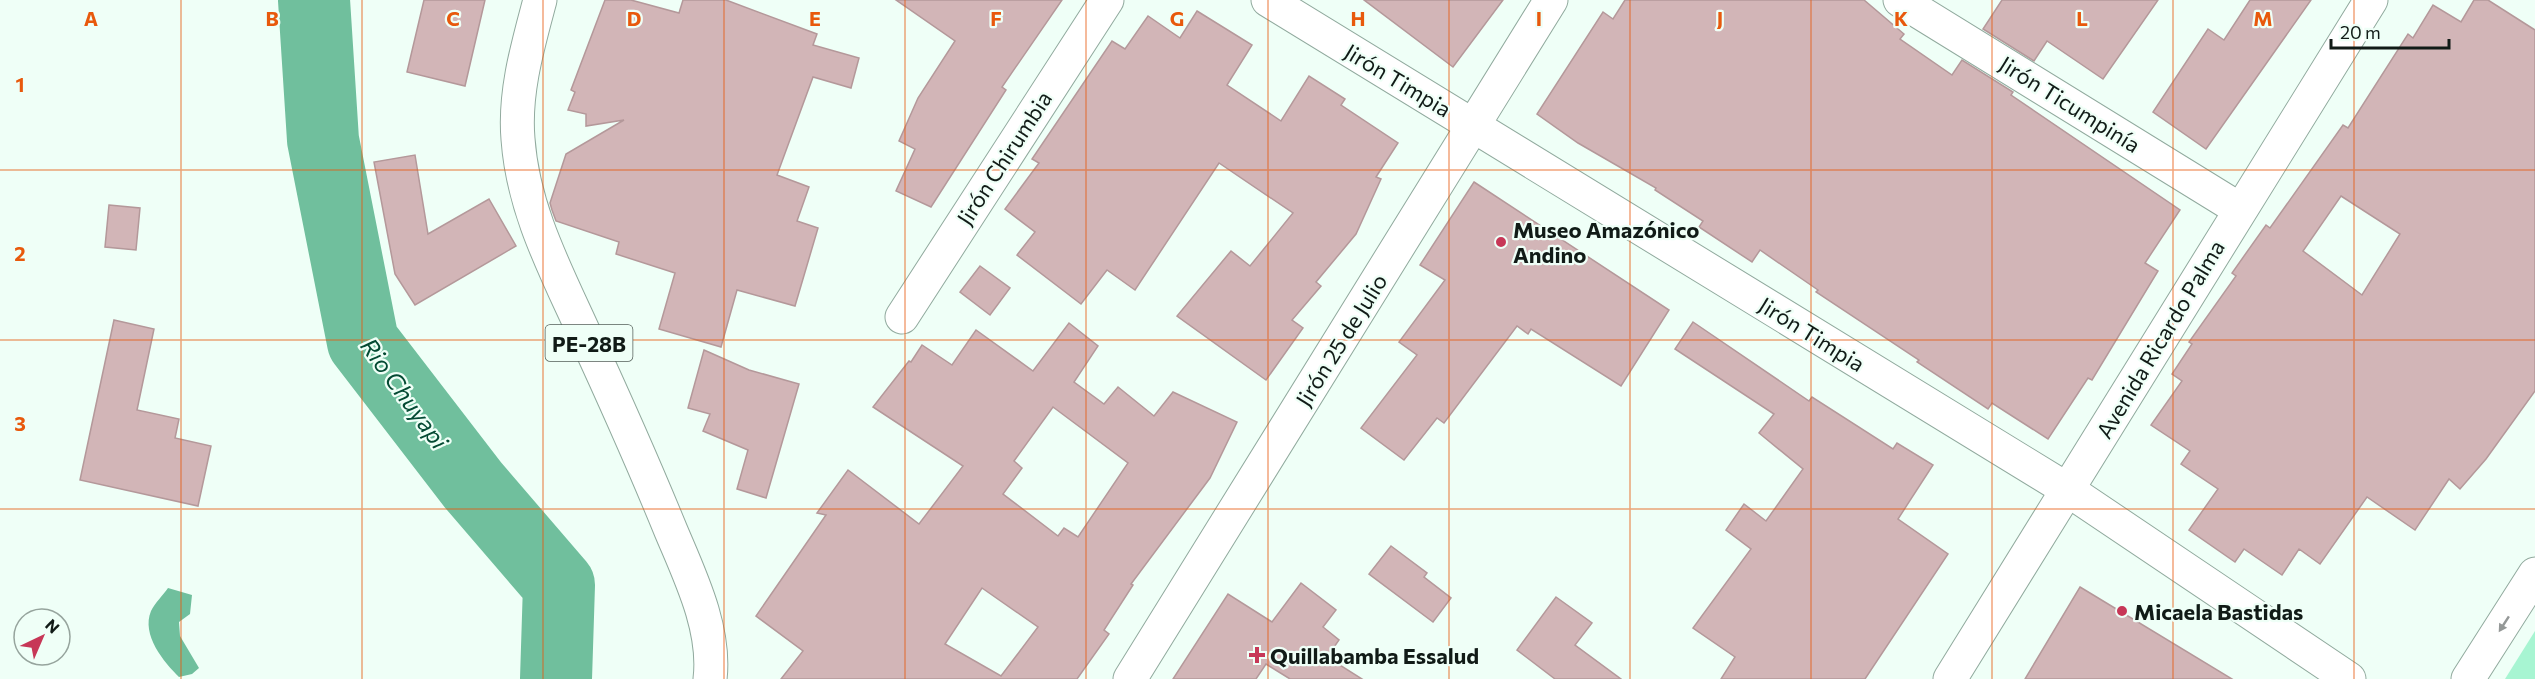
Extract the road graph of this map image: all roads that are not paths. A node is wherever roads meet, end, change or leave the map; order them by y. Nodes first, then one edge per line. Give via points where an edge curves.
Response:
1 (540, 0) edge
2 (1107, 0) edge
3 (1268, 0) edge
4 (1551, 0) edge
5 (1900, 0) edge
6 (2371, 0) edge
7 (1474, 126) junction
8 (2239, 209) junction
9 (902, 317) dead end
10 (2068, 490) junction
11 (2535, 574) edge
12 (710, 679) edge
13 (1130, 679) edge
14 (1950, 679) edge
15 (2349, 679) edge
16 (2468, 679) edge

1 - 12 main road, PE-28B via 522,68 517,137 526,191 540,239 643,460 699,600
2 - 9 main road, Jirón Chirumbia
3 - 7 main road, Jirón Timpia
4 - 7 main road, Jirón 25 de Julio
5 - 8 main road, Jirón Ticumpinía
6 - 8 main road, Avenida Ricardo Palma
7 - 10 main road, Jirón Timpia
7 - 13 main road, Jirón 25 de Julio
8 - 10 main road, Avenida Ricardo Palma
10 - 14 main road, Avenida Ricardo Palma
10 - 15 main road, Jirón Timpia
11 -> 16 main road

